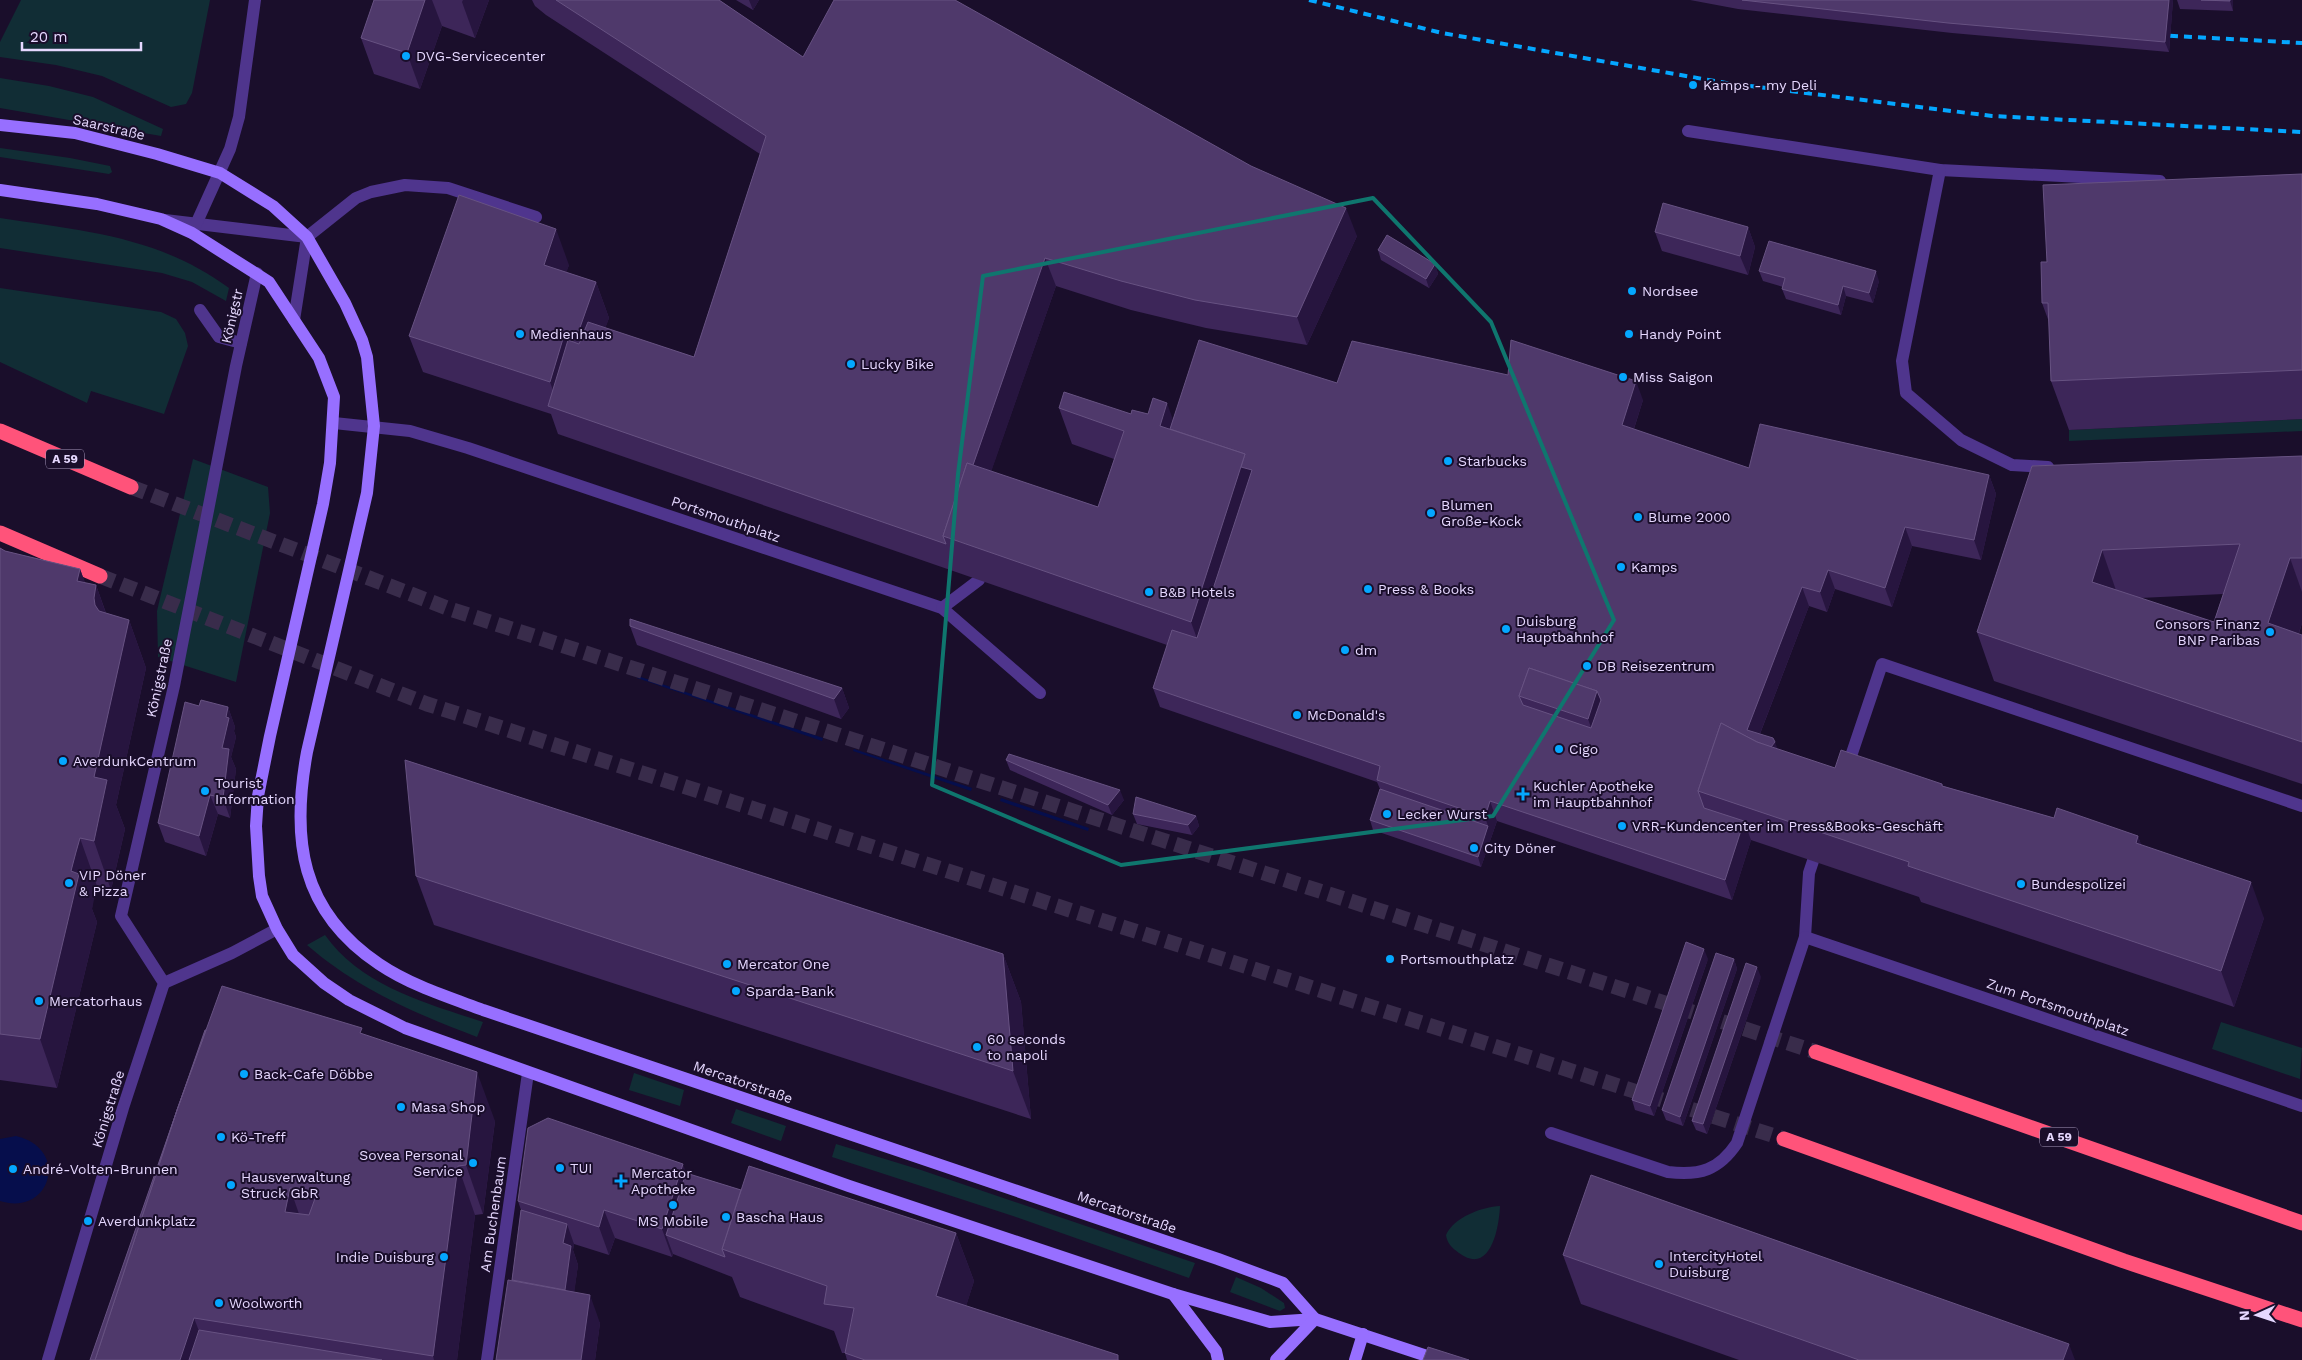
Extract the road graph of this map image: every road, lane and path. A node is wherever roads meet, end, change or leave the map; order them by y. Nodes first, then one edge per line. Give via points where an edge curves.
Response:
1 (255, 0) edge
2 (0, 125) edge
3 (1688, 132) dead end
4 (1940, 170) junction
5 (214, 172) junction
6 (2174, 182) edge
7 (0, 190) edge
8 (536, 217) dead end
9 (194, 228) junction
10 (307, 237) junction
11 (257, 273) junction
12 (200, 310) dead end
13 (294, 320) junction
14 (241, 343) junction
15 (236, 366) joint
16 (334, 423) junction
17 (374, 426) junction
18 (0, 431) edge
19 (2065, 466) edge
20 (131, 487) tunnel mouth
21 (0, 533) edge
22 (100, 576) tunnel mouth
23 (979, 580) edge
24 (942, 608) junction
25 (1040, 693) dead end
26 (1842, 784) edge
27 (2302, 806) edge
28 (1813, 861) edge
29 (277, 929) junction
30 (1805, 937) junction
31 (164, 983) junction
32 (1816, 1052) tunnel mouth
33 (528, 1073) junction
34 (2302, 1106) edge
35 (1551, 1133) dead end
36 (1784, 1139) tunnel mouth
37 (2302, 1223) edge
38 (1173, 1294) junction
39 (1315, 1319) junction
40 (2302, 1320) edge
41 (1363, 1334) junction
42 (48, 1360) edge
43 (487, 1360) edge
44 (1218, 1360) edge
45 (1276, 1360) edge
46 (1355, 1360) edge
47 (1439, 1360) edge

1 - 5 street via 239,117 230,149
2 - 5 main road, Saarstraße via 75,133
3 - 4 street
4 - 6 street
4 - 19 street via 1902,361 1906,393 1961,440 2012,465 2034,468
5 - 9 street
5 - 10 main road, Saarstraße via 273,206
7 - 9 main road via 97,204
8 - 10 street via 448,188 406,185 356,198
9 - 10 street
9 - 11 main road
10 - 13 street
10 - 17 main road, Saarstraße via 362,340 371,383
11 - 13 main road via 269,282
11 - 14 street, Königstr
12 - 14 street via 219,337
13 - 16 main road via 319,358 334,397
14 - 15 street, Königstr
15 - 31 street, Königstraße via 174,686 121,916
16 - 17 street, Portsmouthplatz
16 - 29 main road via 323,504 258,796 256,854 262,896
17 - 24 street, Portsmouthplatz via 410,431 468,448
17 - 39 main road, Mercatorstraße via 367,493 300,788 303,856 308,876 321,904 342,933 381,965 432,991 483,1010 1283,1283
18 - 20 highway, A 59
21 - 22 highway
23 - 24 street
24 - 25 street, Portsmouthplatz
26 - 27 street via 1882,664
28 - 30 street via 1809,873
29 - 31 street
29 - 33 main road via 293,955 349,1000 405,1028
30 - 34 street, Zum Portsmouthplatz
30 - 35 street via 1737,1143 1716,1165 1687,1174 1668,1172
31 - 42 street, Königstraße
32 - 37 highway, A 59
33 - 38 main road via 849,1186
33 - 43 street, Am Buchenbaum
36 - 40 highway
38 - 39 main road via 1270,1322
38 - 44 main road via 1216,1351
39 - 41 main road
39 - 45 main road
41 - 46 main road
41 - 47 main road

